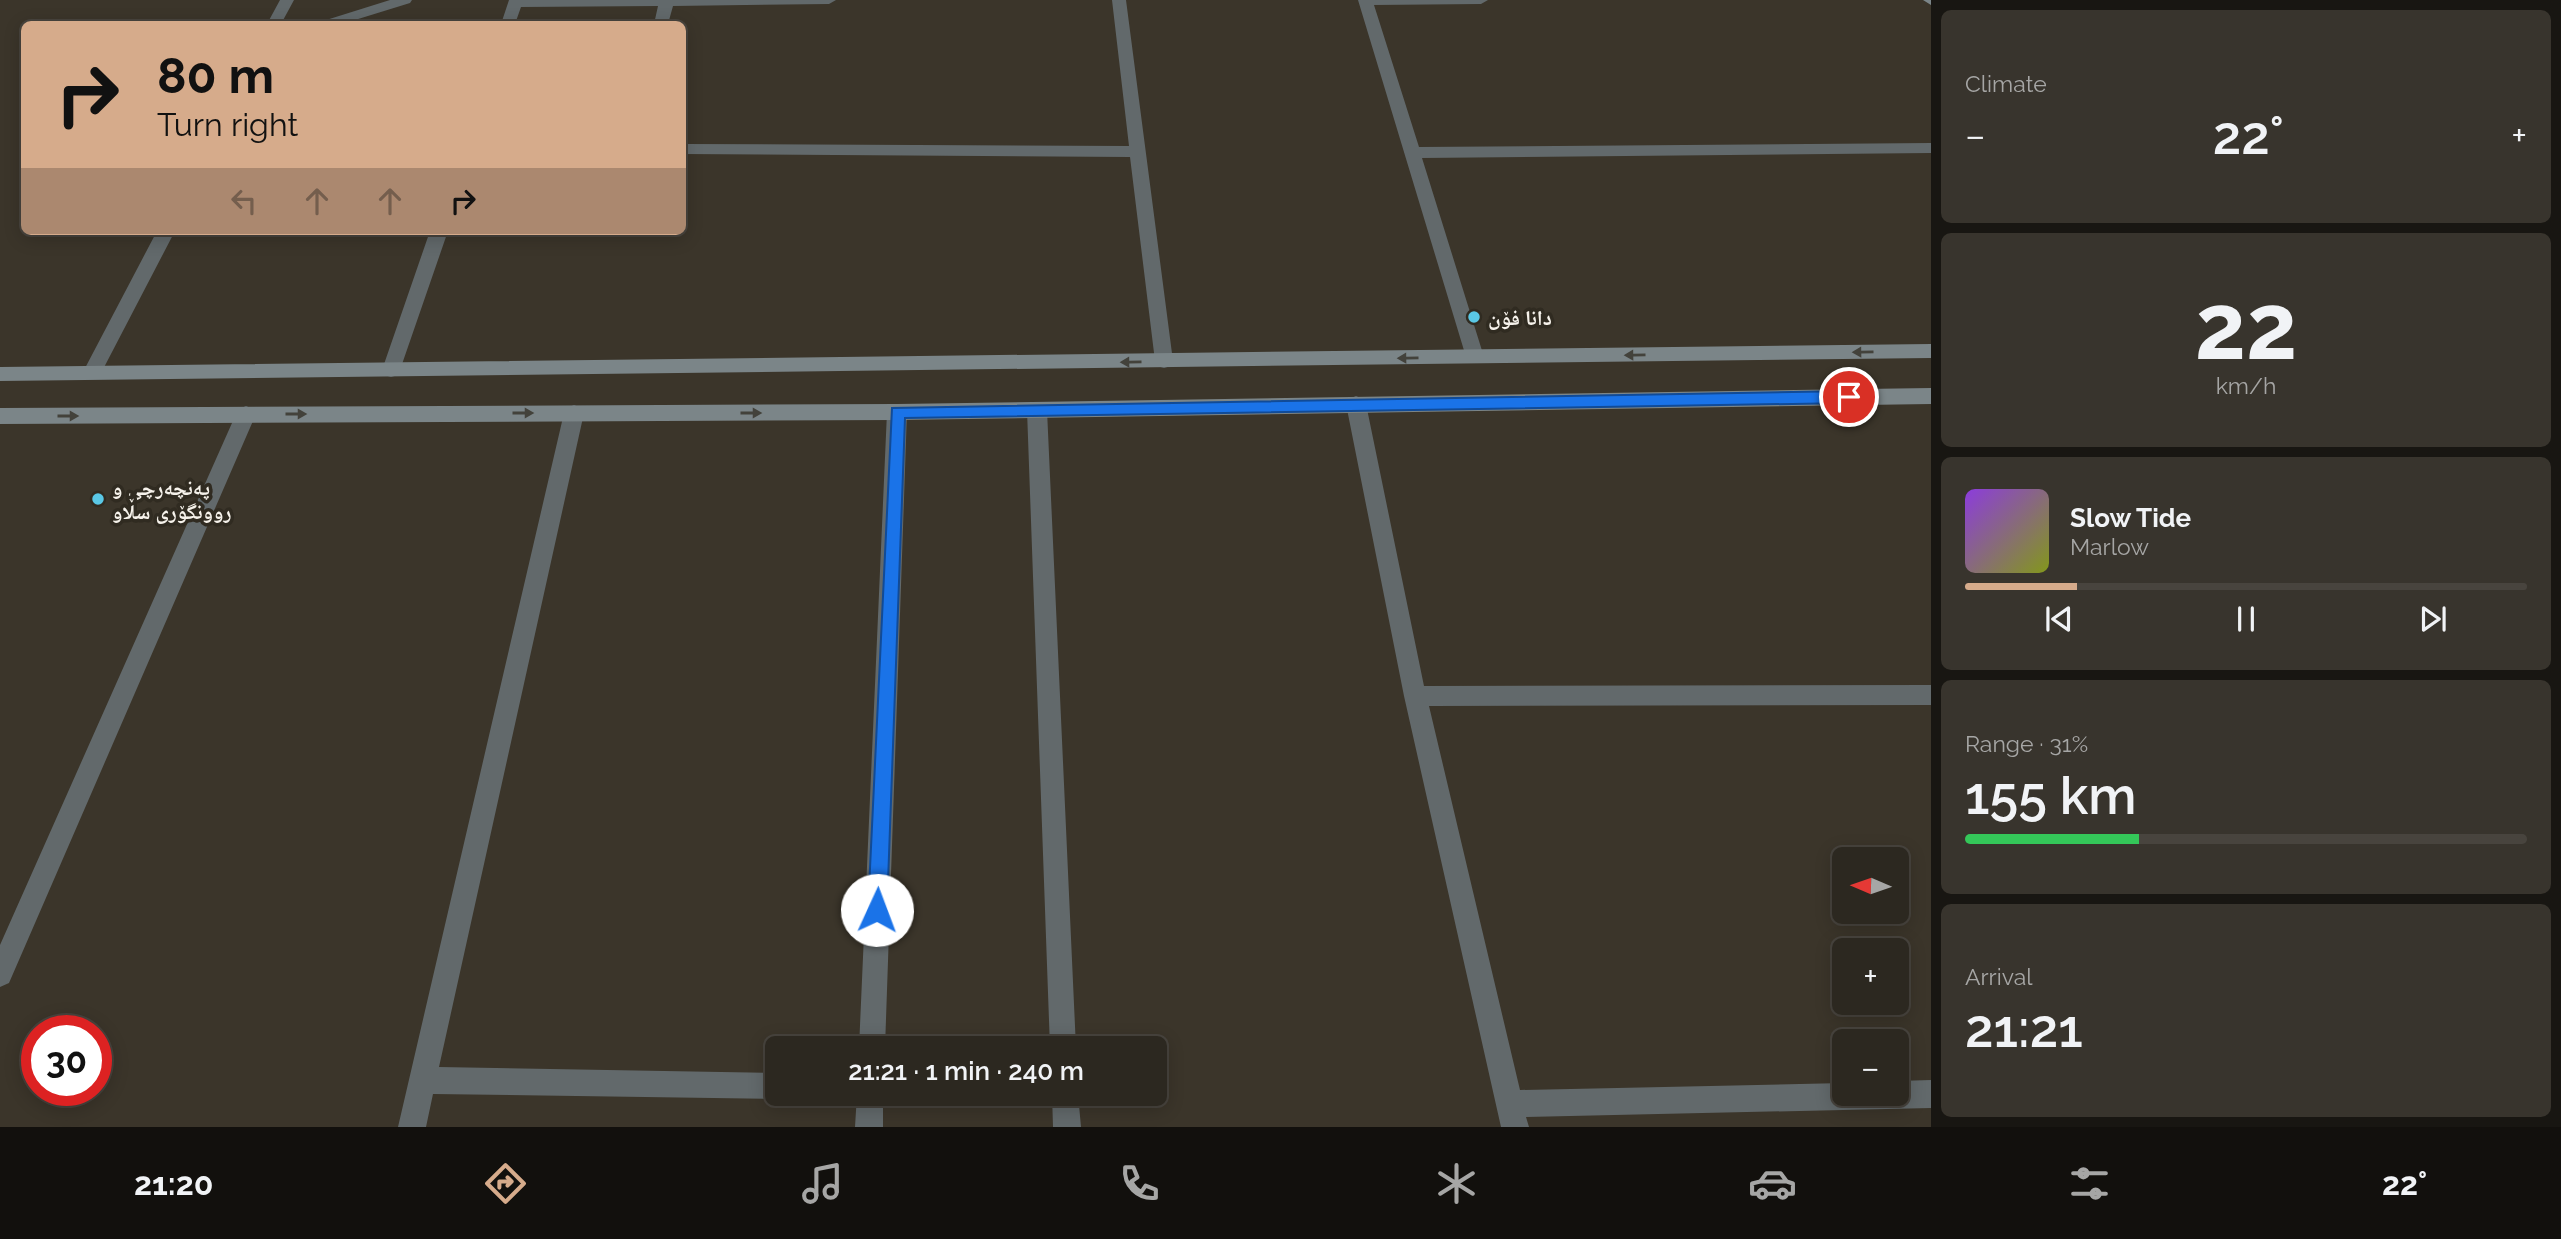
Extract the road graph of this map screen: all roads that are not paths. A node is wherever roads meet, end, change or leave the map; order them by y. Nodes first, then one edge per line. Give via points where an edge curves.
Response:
1 (287, 0) edge
2 (405, 0) edge
3 (829, 0) edge
4 (1119, 0) edge
5 (1481, 0) edge
6 (515, 1) edge
7 (667, 1) edge
8 (1365, 1) edge
9 (276, 21) edge
10 (338, 21) edge
11 (509, 21) edge
12 (662, 21) edge
13 (1931, 148) edge
14 (686, 149) edge
15 (1138, 152) junction
16 (1412, 153) junction
17 (164, 235) edge
18 (438, 235) edge
19 (1931, 351) edge
20 (1475, 356) junction
21 (1164, 361) junction
22 (391, 370) junction
23 (92, 372) junction
24 (0, 374) edge
25 (1931, 396) edge
26 (1356, 404) junction
27 (1037, 410) junction
28 (897, 412) junction
29 (574, 413) junction
30 (246, 414) junction
31 (0, 416) edge
32 (1931, 695) edge
33 (1415, 696) junction
34 (0, 974) edge
35 (872, 1036) edge
36 (1063, 1036) edge
37 (423, 1080) junction
38 (765, 1086) edge
39 (1931, 1094) edge
40 (870, 1106) edge
41 (1066, 1106) edge
42 (1512, 1115) edge
43 (412, 1127) edge
44 (869, 1127) edge
45 (1067, 1127) edge

1 - 9 street
2 - 10 street
3 - 7 street
4 - 15 street
5 - 8 street
6 - 7 street
6 - 11 street
7 - 12 street
8 - 16 street
13 - 16 street
14 - 15 street
15 - 21 street
16 - 20 street
17 - 23 street
18 - 22 street
19 -> 20 street
20 -> 21 street
21 -> 22 street
22 - 23 street
23 - 24 street
25 - 26 street
26 - 27 street
26 - 33 street
27 - 28 street
27 - 36 street
29 -> 28 street
28 - 35 street
30 -> 29 street
29 - 37 street
31 -> 30 street
30 - 34 street
32 - 33 street
33 - 42 street
37 - 38 street
37 - 43 street
39 - 42 street
40 - 44 street
41 - 45 street

